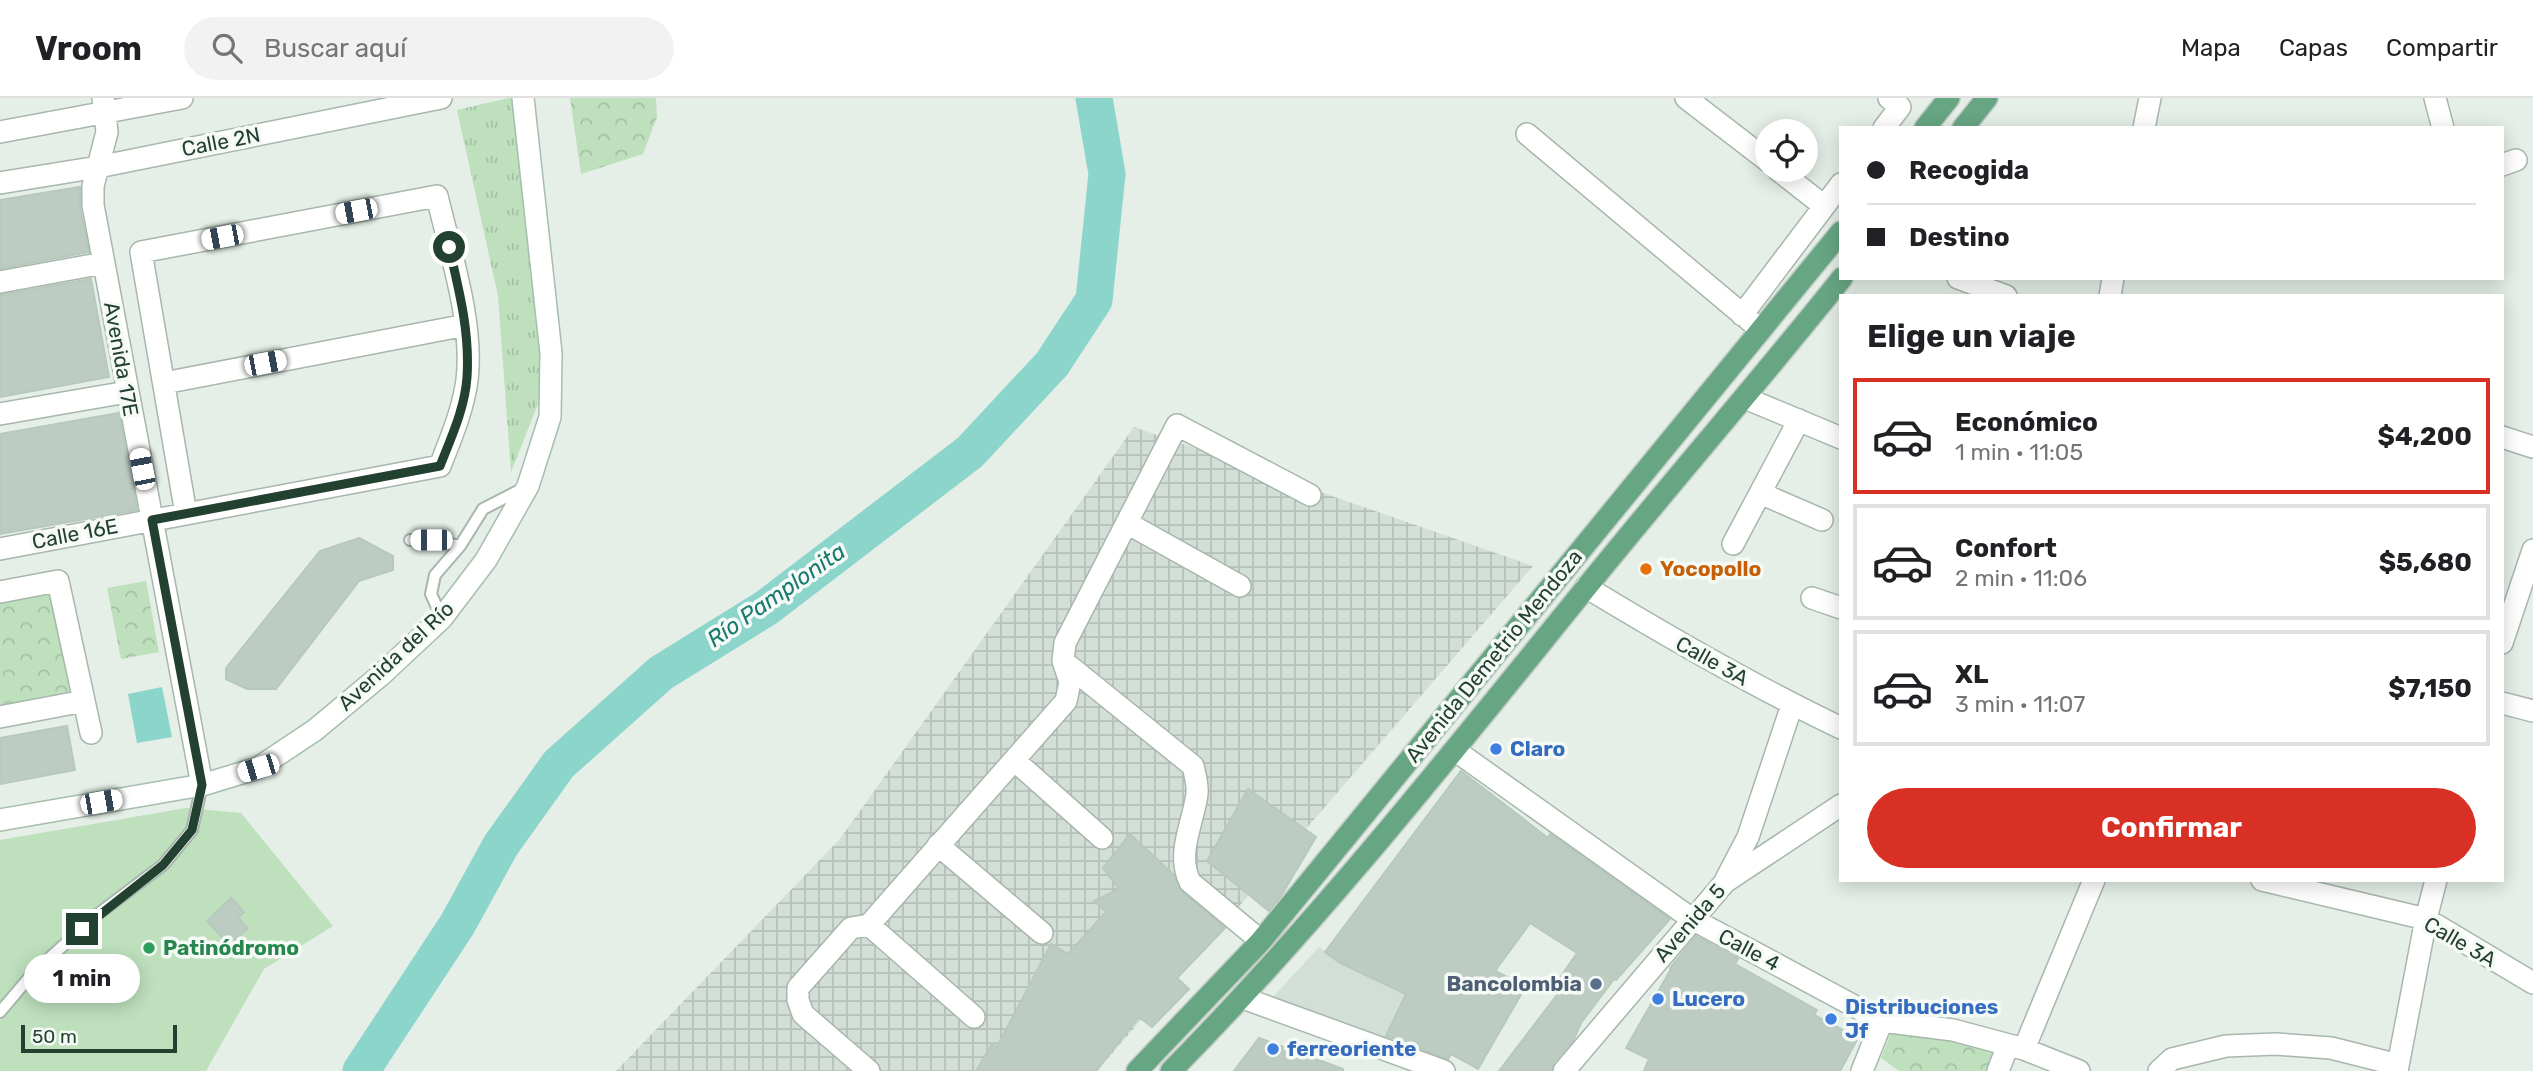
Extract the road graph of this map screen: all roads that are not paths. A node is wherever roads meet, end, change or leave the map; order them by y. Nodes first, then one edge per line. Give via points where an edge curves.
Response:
1 (182, 98) edge
2 (441, 98) edge
3 (523, 98) edge
4 (1686, 98) edge
5 (1889, 98) edge
6 (1948, 98) edge
7 (1987, 98) edge
8 (2150, 98) edge
9 (2435, 98) edge
10 (104, 106) edge
11 (1886, 126) edge
12 (1927, 126) edge
13 (1965, 126) edge
14 (2144, 126) edge
15 (2442, 126) edge
16 (0, 132) edge
17 (1527, 134) dead end
18 (1755, 151) edge
19 (98, 167) junction
20 (1793, 182) edge
21 (0, 183) edge
22 (1839, 187) edge
23 (1824, 206) junction
24 (1839, 234) edge
25 (104, 263) junction
26 (1840, 280) edge
27 (1963, 280) edge
28 (0, 282) edge
29 (2001, 294) edge
30 (1742, 315) junction
31 (467, 324) junction
32 (1762, 330) junction
33 (164, 383) junction
34 (127, 392) junction
35 (1745, 398) junction
36 (0, 414) edge
37 (1799, 420) junction
38 (1839, 437) edge
39 (2504, 438) edge
40 (2533, 447) edge
41 (528, 486) junction
42 (1760, 493) junction
43 (1310, 495) dead end
44 (186, 514) junction
45 (152, 520) junction
46 (1822, 520) dead end
47 (1127, 523) junction
48 (410, 540) dead end
49 (1734, 544) dead end
50 (460, 546) junction
51 (0, 548) edge
52 (2533, 550) edge
53 (1240, 586) dead end
54 (1586, 587) junction
55 (0, 592) edge
56 (1812, 598) dead end
57 (1839, 607) edge
58 (442, 618) junction
59 (2504, 637) edge
60 (1063, 661) junction
61 (84, 701) junction
62 (2504, 704) edge
63 (1792, 705) junction
64 (2533, 711) edge
65 (0, 717) edge
66 (1839, 727) edge
67 (90, 733) dead end
68 (1456, 751) junction
69 (1014, 760) junction
70 (202, 785) junction
71 (1839, 806) edge
72 (0, 820) edge
73 (1102, 838) dead end
74 (938, 845) junction
75 (1725, 882) junction
76 (2093, 882) edge
77 (2270, 882) edge
78 (2435, 882) edge
79 (1692, 919) junction
80 (2426, 919) junction
81 (869, 925) junction
82 (1042, 933) dead end
83 (1261, 940) junction
84 (2533, 983) edge
85 (1243, 998) junction
86 (0, 1012) edge
87 (974, 1017) dead end
88 (1882, 1021) junction
89 (2016, 1047) junction
90 (2397, 1068) edge
91 (869, 1071) edge
92 (1137, 1071) edge
93 (1171, 1071) edge
94 (1444, 1071) edge
95 (1564, 1071) edge
96 (1862, 1071) edge
97 (1998, 1071) edge
98 (2079, 1071) edge
99 (2159, 1071) edge

1 - 10 street
2 - 19 street, Calle 2N
3 - 41 street, Avenida del Río via 551,353 550,417
4 - 18 street
5 - 11 street via 1900,107
6 - 12 main road
7 - 13 main road
8 - 14 street
9 - 15 street
10 - 16 street
10 - 19 street, Avenida 17E via 107,132
17 - 30 street
19 - 21 street, Calle 2N
19 - 25 street, Avenida 17E via 93,205
20 - 23 street
22 - 23 street
23 - 30 street
24 - 32 main road, Avenida Demetrio Mendoza
25 - 28 street
25 - 34 street, Avenida 17E
26 - 35 main road, Avenida Demetrio Mendoza
27 - 29 street
30 - 32 street
31 - 33 street
31 - 33 street via 437,196 141,252
31 - 44 street, Calle 16E via 467,379 458,420 440,466
32 - 83 main road, Avenida Demetrio Mendoza
33 - 44 street
34 - 36 street
34 - 45 street, Avenida 17E
35 - 37 street
35 - 54 main road, Avenida Demetrio Mendoza
37 - 38 street
37 - 42 street
39 - 40 street
41 - 50 lane via 483,509
41 - 58 street, Avenida del Río via 486,560
42 - 46 street
42 - 49 street
43 - 47 street via 1177,425
44 - 45 street, Calle 16E
45 - 51 street, Calle 16E
45 - 70 street, Avenida 17E
47 - 53 street
47 - 60 street via 1065,643
48 - 50 lane
50 - 58 lane via 435,575 430,594
52 - 59 street
54 - 63 street, Calle 3A
54 - 68 main road, Avenida Demetrio Mendoza
55 - 61 street via 58,581
56 - 57 street
58 - 70 street, Avenida del Río via 315,730 258,768
60 - 69 street via 1070,682 1066,701
60 - 83 street via 1193,766 1197,793 1184,850 1185,871 1190,882
61 - 65 street
61 - 67 street
62 - 64 street
63 - 66 street, Calle 3A
63 - 75 street via 1748,837
68 - 79 street, Calle 4
68 - 85 main road, Avenida Demetrio Mendoza
69 - 73 street
69 - 74 street
70 - 72 street, Avenida del Río
70 - 86 lane via 192,830 163,865 98,914 33,973
71 - 75 street, Avenida 5
74 - 81 street
74 - 82 street
75 - 79 street, Avenida 5
76 - 89 street
77 - 80 street, Calle 3A
78 - 80 street
79 - 88 street, Calle 4
79 - 95 street, Avenida 5
80 - 84 street, Calle 3A
80 - 90 street
81 - 87 street
81 - 91 street via 851,928 798,988 803,1014
83 - 92 main road, Avenida Demetrio Mendoza
85 - 93 main road, Avenida Demetrio Mendoza
85 - 94 street
88 - 89 street, Calle 4 via 1953,1030
88 - 96 street
89 - 97 street
89 - 98 street, Calle 4
90 - 99 street via 2331,1048 2276,1044 2226,1046 2172,1059

